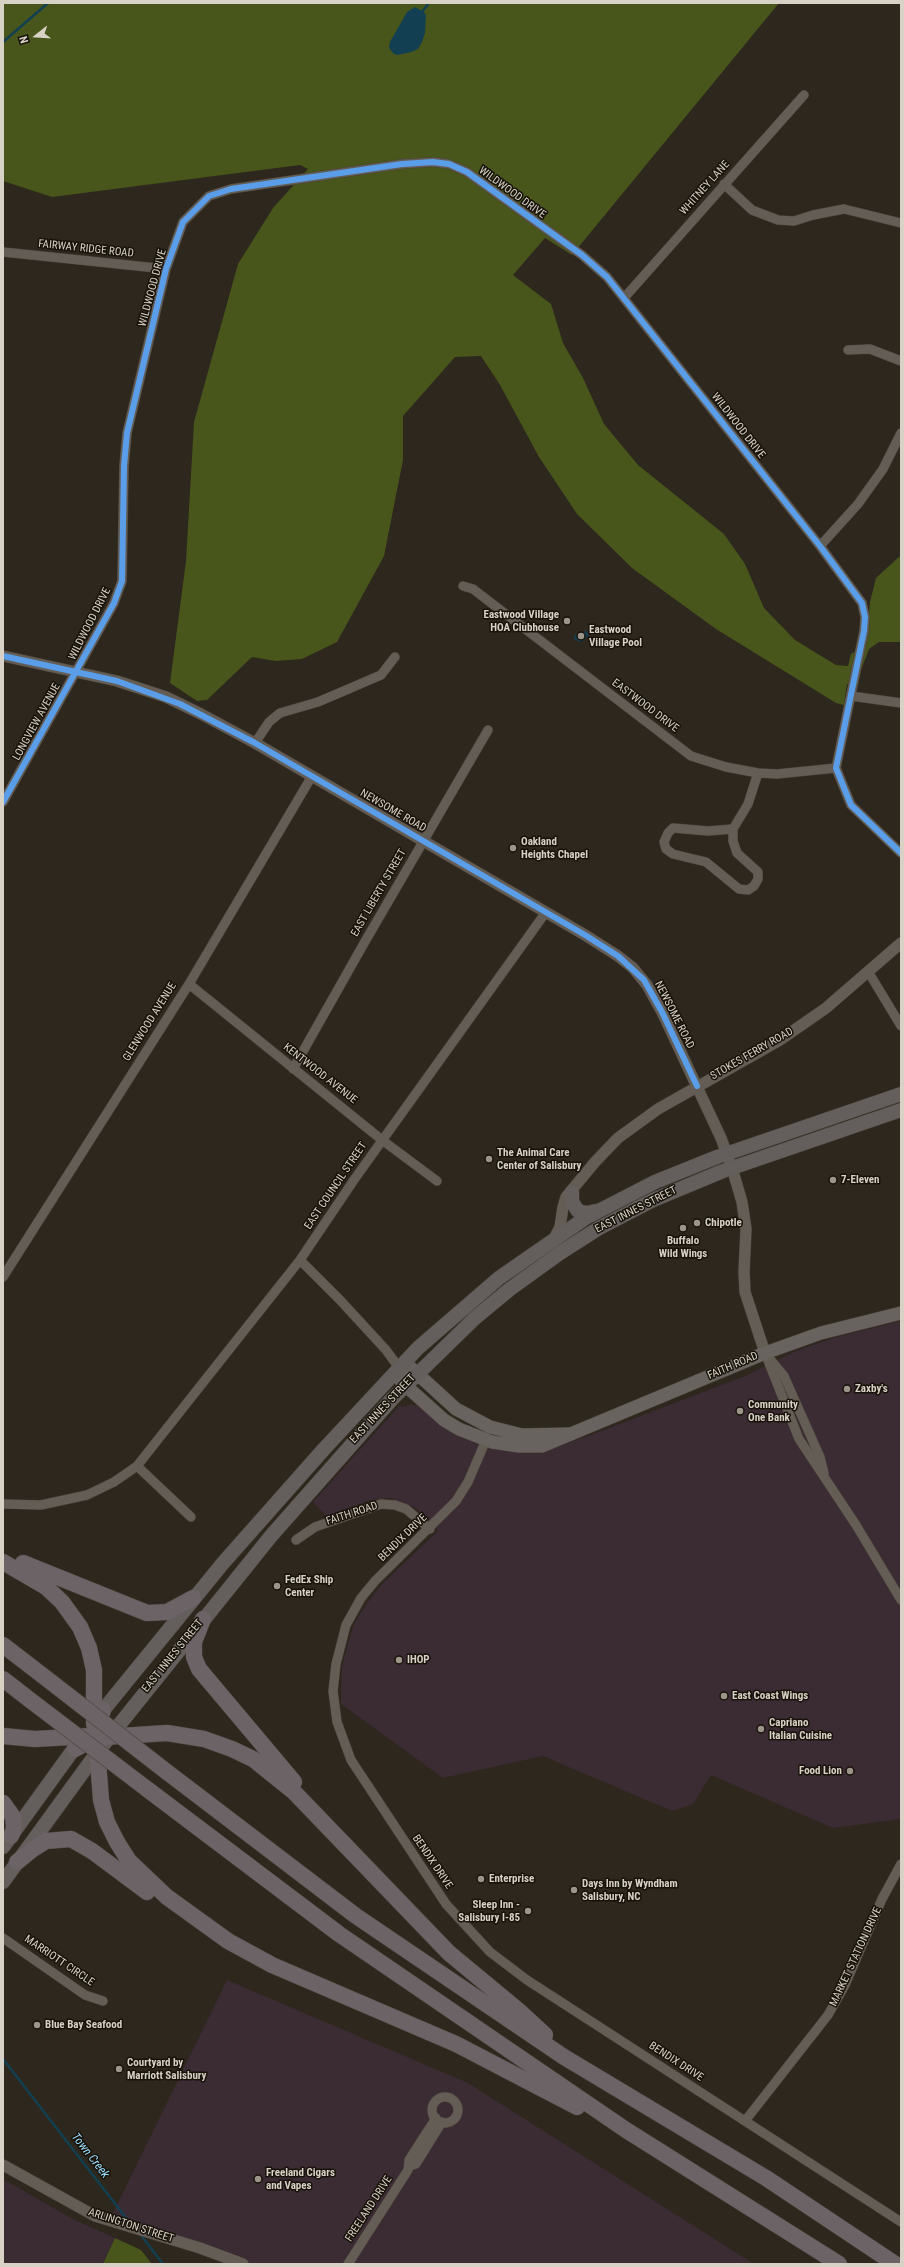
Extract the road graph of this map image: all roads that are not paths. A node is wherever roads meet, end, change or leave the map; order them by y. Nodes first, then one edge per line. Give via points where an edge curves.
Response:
1 (804, 95) dead end
2 (724, 184) junction
3 (901, 223) edge
4 (3, 252) edge
5 (166, 269) junction
6 (624, 298) junction
7 (848, 350) dead end
8 (901, 361) edge
9 (901, 433) edge
10 (820, 546) junction
11 (465, 587) dead end
12 (3, 656) edge
13 (395, 657) dead end
14 (76, 672) junction
15 (851, 696) junction
16 (901, 703) edge
17 (488, 730) dead end
18 (255, 743) junction
19 (836, 768) junction
20 (758, 773) junction
21 (312, 776) junction
22 (3, 802) edge
23 (733, 829) junction
24 (423, 840) junction
25 (901, 853) edge
26 (546, 912) junction
27 (901, 943) edge
28 (869, 973) junction
29 (189, 984) junction
30 (901, 1026) edge
31 (293, 1069) junction
32 (697, 1086) junction
33 (901, 1094) edge
34 (901, 1110) edge
35 (382, 1140) junction
36 (727, 1153) junction
37 (732, 1168) junction
38 (438, 1181) dead end
39 (572, 1192) junction
40 (600, 1210) junction
41 (553, 1239) junction
42 (300, 1260) junction
43 (3, 1277) edge
44 (901, 1314) edge
45 (765, 1353) junction
46 (400, 1369) junction
47 (416, 1374) junction
48 (405, 1385) junction
49 (569, 1434) junction
50 (486, 1440) junction
51 (137, 1466) junction
52 (3, 1504) edge
53 (191, 1517) dead end
54 (430, 1529) junction
55 (296, 1540) dead end
56 (3, 1555) edge
57 (3, 1562) edge
58 (193, 1598) junction
59 (901, 1600) edge
60 (203, 1619) junction
61 (3, 1644) edge
62 (3, 1679) edge
63 (3, 1736) edge
64 (96, 1737) junction
65 (3, 1803) edge
66 (7, 1842) edge
67 (17, 1862) junction
68 (363, 1864) junction
69 (901, 1864) edge
70 (3, 1882) edge
71 (3, 1938) edge
72 (238, 1947) junction
73 (103, 2001) dead end
74 (564, 2057) junction
75 (439, 2120) dead end
76 (745, 2121) junction
77 (626, 2130) junction
78 (3, 2165) edge
79 (901, 2222) edge
80 (242, 2264) edge
81 (348, 2264) edge
82 (839, 2264) edge
83 (895, 2264) edge

1 - 2 street, WHITNEY LANE
2 - 3 street via 752,210 778,220 794,221 844,209
2 - 6 street, WHITNEY LANE
4 - 5 street, FAIRWAY RIDGE ROAD
5 - 6 street, WILDWOOD DRIVE via 184,222 209,196 231,189 402,164 433,162 450,164 490,188 582,255 608,277
5 - 14 street, WILDWOOD DRIVE via 127,433 122,581 114,603
6 - 10 street, WILDWOOD DRIVE
7 - 8 street via 870,349
9 - 10 street via 883,469 858,504
10 - 15 street, WILDWOOD DRIVE via 862,603 865,617
11 - 20 street, EASTWOOD DRIVE via 473,589 691,756 726,767
12 - 14 street, NEWSOME ROAD
13 - 18 street via 381,674 318,702 280,713 269,722
14 - 18 street, NEWSOME ROAD via 117,681 166,697
14 - 22 street, LONGVIEW AVENUE
15 - 16 street
15 - 19 street, WILDWOOD DRIVE
17 - 24 street, EAST LIBERTY STREET
18 - 21 street, NEWSOME ROAD
19 - 20 street, EASTWOOD DRIVE
19 - 25 street via 851,805
20 - 23 street via 748,804
21 - 24 street, NEWSOME ROAD
21 - 29 street, GLENWOOD AVENUE
23 - 23 street via 708,831 673,828 664,842 666,849 673,854 706,862 740,890 748,890 758,879 758,872 737,853
24 - 26 street, NEWSOME ROAD
24 - 31 street, EAST LIBERTY STREET
26 - 32 street, NEWSOME ROAD via 609,950 642,977 659,1005
26 - 35 street, EAST COUNCIL STREET
27 - 28 street, STOKES FERRY ROAD
28 - 30 street
28 - 32 street, STOKES FERRY ROAD via 826,1008 780,1040
29 - 31 street, KENTWOOD AVENUE
29 - 43 street, GLENWOOD AVENUE
31 - 35 street, KENTWOOD AVENUE
32 - 36 street, NEWSOME ROAD
32 - 39 street, STOKES FERRY ROAD via 618,1138
33 - 36 main road, EAST INNES STREET
34 - 37 main road, EAST INNES STREET
35 - 38 street, KENTWOOD AVENUE
35 - 42 street, EAST COUNCIL STREET
36 - 37 street, NEWSOME ROAD
36 - 40 main road, EAST INNES STREET via 655,1182
37 - 45 street via 741,1198 746,1229 745,1292
37 - 47 main road, EAST INNES STREET via 653,1200 573,1244 487,1308
39 - 40 main road via 572,1202 578,1211 588,1213
39 - 41 street, STOKES FERRY ROAD via 565,1199 560,1227
40 - 41 main road, EAST INNES STREET
41 - 46 main road, EAST INNES STREET via 475,1297 418,1348
42 - 46 street via 386,1350
42 - 51 street, EAST COUNCIL STREET
44 - 45 main road, FAITH ROAD via 821,1333
45 - 49 main road, FAITH ROAD
45 - 59 street via 784,1376 820,1457 826,1480
46 - 47 main road, FAITH ROAD via 411,1368
46 - 48 main road via 400,1379
46 - 58 main road, EAST INNES STREET via 273,1506
47 - 48 main road, EAST INNES STREET
47 - 49 main road, FAITH ROAD via 462,1413 490,1427 522,1435
48 - 50 main road, FAITH ROAD via 450,1424
48 - 60 main road, EAST INNES STREET via 320,1478
49 - 50 main road, FAITH ROAD via 538,1446 511,1445
50 - 54 street, BENDIX DRIVE via 463,1490
51 - 52 street, EAST COUNCIL STREET via 114,1482 87,1495 41,1505
51 - 53 street
54 - 55 street, FAITH ROAD via 406,1509 381,1504 315,1527
54 - 76 street, BENDIX DRIVE via 367,1591 355,1607 342,1637 334,1677 334,1706 341,1736 351,1760 446,1904 490,1952 527,1980
56 - 58 highway via 147,1613 167,1612
57 - 64 highway via 34,1578 52,1592 80,1627 89,1648 94,1670
58 - 64 main road, EAST INNES STREET
60 - 64 main road, EAST INNES STREET
60 - 68 highway via 194,1642 194,1657 199,1670
61 - 74 highway, bridge via 356,1916
62 - 77 highway, bridge via 339,1934
63 - 64 highway via 28,1739
64 - 66 main road, EAST INNES STREET
64 - 67 main road, EAST INNES STREET
64 - 68 highway via 144,1733 174,1734 204,1739 240,1752 259,1763 288,1787
64 - 72 highway via 103,1807 110,1829 125,1855 145,1878 167,1897
65 - 66 highway via 13,1817 14,1828
67 - 70 main road, EAST INNES STREET
67 - 72 highway via 46,1840 75,1840 174,1910
68 - 74 highway via 438,1942 477,1978 525,2016
69 - 76 street, MARKET STATION DRIVE via 882,1899 845,1985 828,2015
71 - 73 street, MARRIOTT CIRCLE via 85,1995
72 - 77 highway via 280,1969 456,2044 536,2087
74 - 83 highway via 766,2178
75 - 81 street, FREELAND DRIVE via 416,2164 410,2166
76 - 79 street, BENDIX DRIVE
77 - 82 highway
78 - 80 street, ARLINGTON STREET via 95,2216 200,2248

